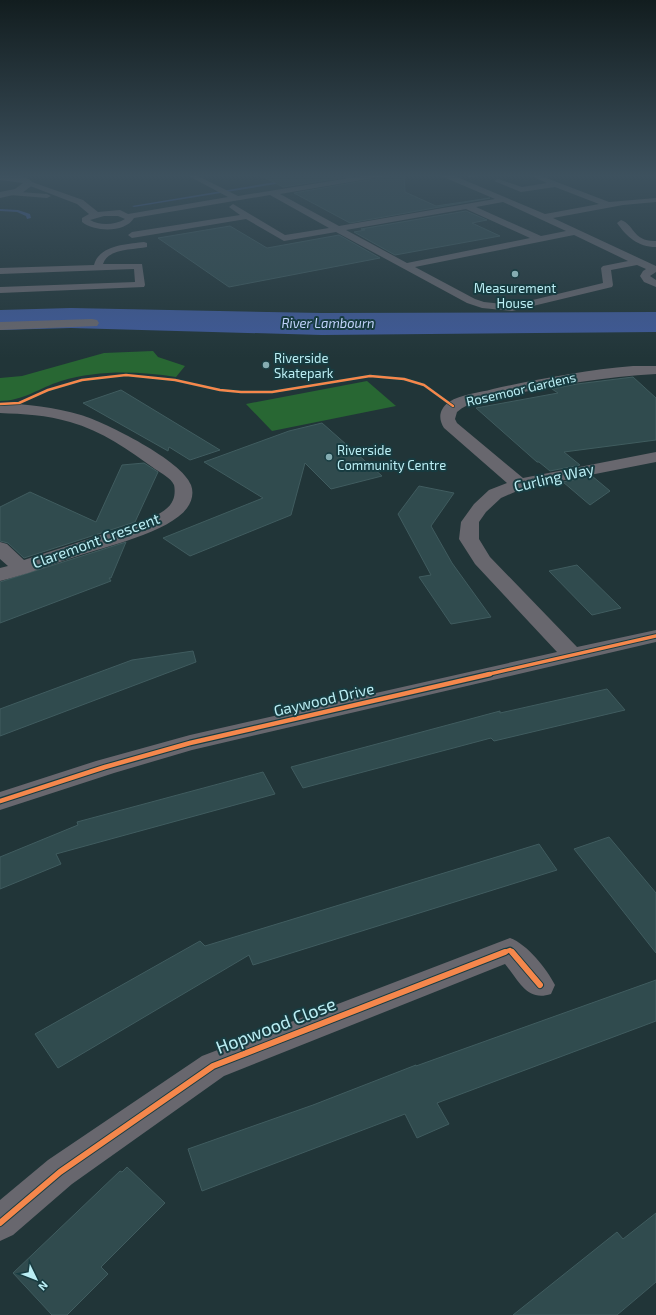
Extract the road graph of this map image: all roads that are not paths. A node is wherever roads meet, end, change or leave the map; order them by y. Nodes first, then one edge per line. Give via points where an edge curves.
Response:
1 (280, 235) edge
2 (298, 235) edge
3 (350, 235) edge
4 (532, 235) edge
5 (558, 235) edge
6 (581, 235) edge
7 (632, 235) edge
8 (540, 239) junction
9 (144, 244) dead end
10 (651, 244) edge
11 (614, 251) junction
12 (637, 262) junction
13 (406, 266) junction
14 (98, 267) junction
15 (654, 269) edge
16 (0, 271) edge
17 (656, 284) edge
18 (0, 290) edge
19 (92, 323) dead end
20 (0, 326) edge
21 (656, 370) edge
22 (0, 408) edge
23 (656, 457) edge
24 (519, 484) junction
25 (0, 548) edge
26 (21, 568) junction
27 (0, 575) edge
28 (656, 636) edge
29 (572, 655) junction
30 (0, 801) edge
31 (540, 985) dead end
32 (0, 1223) edge

1 - 2 lane via 284,238
3 - 13 lane
4 - 8 lane
5 - 8 lane
6 - 11 lane
7 - 10 lane
8 - 13 lane
9 - 14 lane via 105,254 98,262
10 - 11 lane
11 - 12 lane
12 - 13 lane via 606,268 608,285 512,308 482,305 471,301
12 - 15 lane
14 - 16 lane
14 - 18 lane via 140,266 140,285
15 - 17 lane via 645,276 647,280
19 - 20 street
21 - 24 street, Rosemoor Gardens via 581,375 476,398 453,406 446,419 450,425
22 - 26 street, Claremont Crescent via 63,415 110,432 132,443 174,474 182,483 183,490 183,500 177,509 162,519
23 - 24 street, Curling Way
24 - 29 street, Curling Way via 495,494 480,508 470,522 469,539 482,560
25 - 26 street
26 - 27 street, Claremont Crescent
28 - 29 street, Gaywood Drive
29 - 30 street, Gaywood Drive via 190,743
31 - 32 street, Hopwood Close via 510,950 213,1066 60,1172

